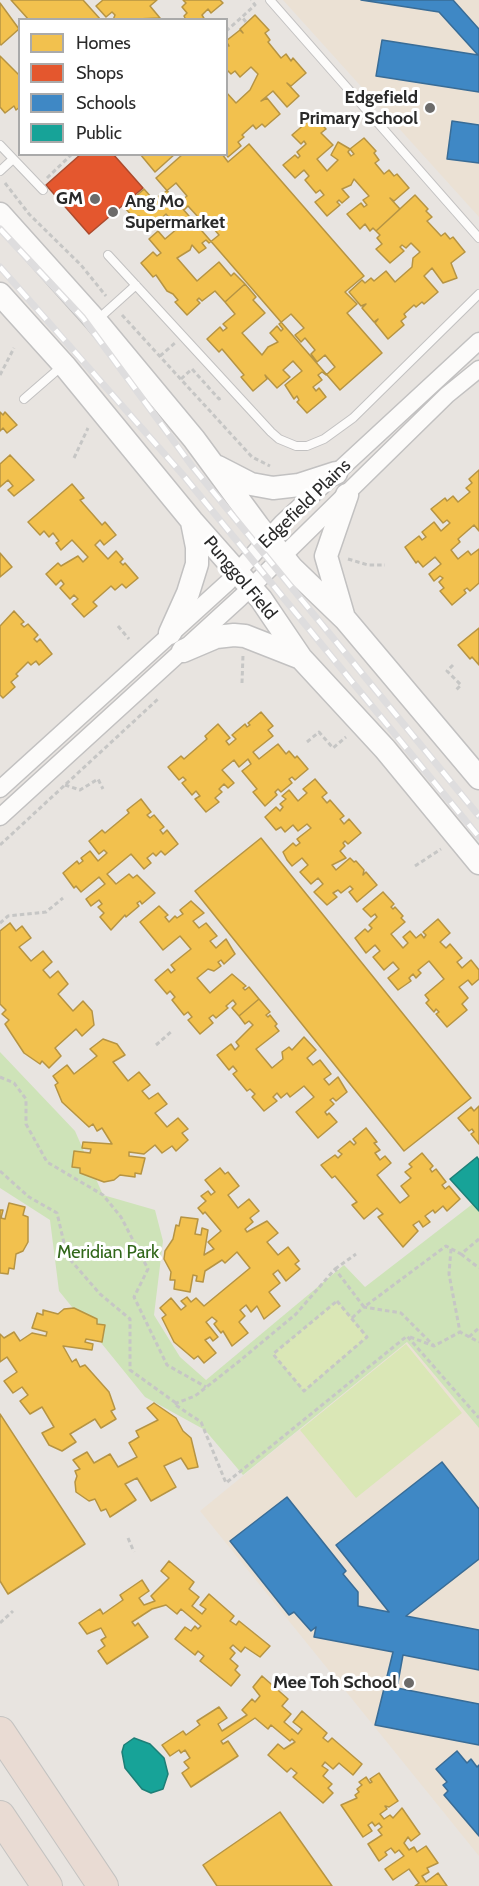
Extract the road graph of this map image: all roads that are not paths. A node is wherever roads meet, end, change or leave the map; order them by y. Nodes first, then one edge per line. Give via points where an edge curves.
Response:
1 (270, 0) edge
2 (1, 148) edge
3 (14, 159) junction
4 (0, 171) edge
5 (41, 188) road end
6 (0, 214) edge
7 (479, 238) edge
8 (108, 255) dead end
9 (136, 285) junction
10 (0, 294) edge
11 (479, 294) edge
12 (96, 321) junction
13 (479, 341) edge
14 (64, 364) junction
15 (479, 369) edge
16 (24, 399) dead end
17 (217, 467) junction
18 (336, 473) junction
19 (346, 495) junction
20 (192, 521) junction
21 (267, 538) junction
22 (283, 556) junction
23 (244, 579) junction
24 (345, 619) junction
25 (177, 642) junction
26 (301, 658) junction
27 (479, 778) edge
28 (0, 789) edge
29 (0, 817) edge
30 (479, 864) edge
31 (0, 1732) edge
32 (0, 1816) edge
33 (47, 1886) edge
34 (103, 1886) edge

1 - 7 lane
2 - 3 lane
3 - 4 lane
3 - 5 lane
6 - 12 street
8 - 9 lane
9 - 11 lane via 279,439 296,446 324,439 353,418
9 - 12 lane
10 - 14 street, Punggol Field
12 - 17 street
13 - 18 street, Edgefield Plains
14 - 16 lane
14 - 20 street, Punggol Field
15 - 19 street, Edgefield Plains via 447,395
17 - 18 street via 251,484 273,488 299,485
17 - 21 street
18 - 21 street, Edgefield Plains
19 - 22 street, Edgefield Plains
19 - 24 street via 326,556
20 - 23 street, Punggol Field
20 - 25 street via 197,564
21 - 22 street
21 - 23 street, Edgefield Plains
22 - 23 street, Edgefield Plains
22 - 24 street
23 - 25 street, Edgefield Plains
23 - 26 street, Punggol Field
24 - 27 street
25 - 26 street via 245,636
25 - 28 street, Edgefield Plains
25 - 29 street, Edgefield Plains
26 - 30 street, Punggol Field via 385,749
31 - 34 highway
32 - 33 highway

